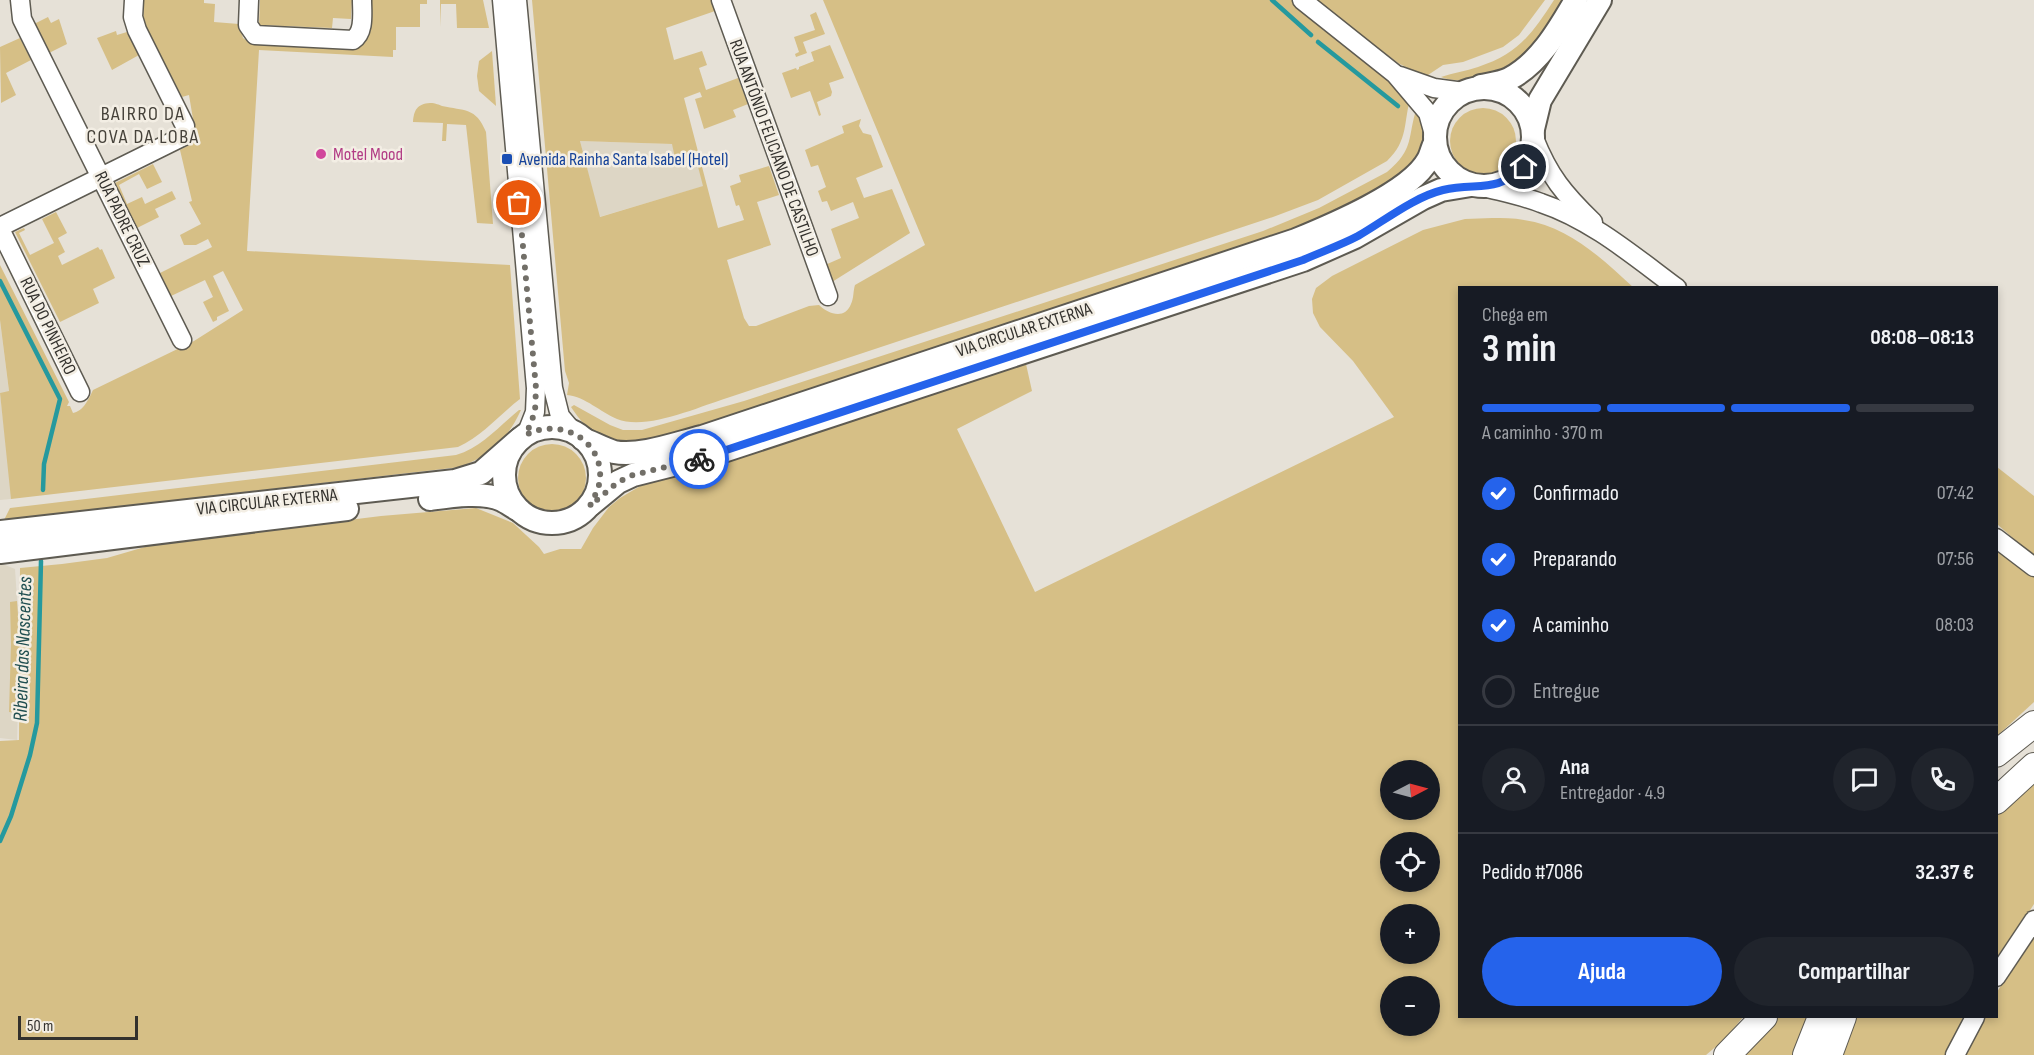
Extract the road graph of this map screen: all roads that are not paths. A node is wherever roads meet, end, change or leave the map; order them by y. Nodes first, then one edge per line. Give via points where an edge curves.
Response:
1 (20, 0) edge
2 (134, 0) edge
3 (249, 0) edge
4 (362, 0) edge
5 (502, 0) edge
6 (517, 0) edge
7 (721, 0) edge
8 (1302, 0) edge
9 (1576, 0) edge
10 (1600, 0) edge
11 (1395, 74) junction
12 (1468, 90) junction
13 (1533, 133) junction
14 (1435, 141) junction
15 (102, 177) junction
16 (1478, 186) junction
17 (0, 228) edge
18 (1606, 236) junction
19 (1674, 286) edge
20 (828, 296) dead end
21 (182, 340) dead end
22 (80, 392) dead end
23 (579, 436) junction
24 (523, 437) junction
25 (590, 506) junction
26 (519, 510) junction
27 (0, 532) edge
28 (1998, 540) edge
29 (0, 552) edge
30 (2034, 567) edge
31 (2034, 724) edge
32 (1998, 752) edge
33 (2034, 766) edge
34 (1998, 799) edge
35 (2034, 920) edge
36 (1998, 973) edge
37 (1763, 1018) edge
38 (1821, 1018) edge
39 (1843, 1018) edge
40 (1974, 1018) edge
41 (1727, 1055) edge
42 (1806, 1055) edge
43 (1829, 1055) edge
44 (1955, 1055) edge

1 - 15 street, RUA PADRE CRUZ via 22,19
2 - 15 street via 137,30 185,126 184,136
3 - 4 street via 248,25 255,35 353,40 361,30
5 - 24 street via 536,388 535,412
6 - 23 street via 553,388 560,416
7 - 20 street, RUA ANTÓNIO FELICIANO DE CASTILHO
8 - 11 street
9 - 12 main road via 1558,31 1530,64 1508,79
10 - 13 main road via 1540,100
11 - 12 street via 1434,88
11 - 14 street via 1428,113
12 - 13 main road via 1489,87 1518,100 1528,113
12 - 14 main road via 1452,99 1442,111
13 - 16 main road via 1531,153 1524,167 1499,184
13 - 18 street via 1550,175
14 - 16 main road via 1447,170
14 - 23 main road, VIA CIRCULAR EXTERNA via 1417,174 1390,194 1346,219 1296,240 702,437 653,449 614,452
15 - 17 street
15 - 21 street, RUA PADRE CRUZ
16 - 18 street via 1542,203
16 - 25 main road, VIA CIRCULAR EXTERNA via 1441,190 1355,237 1303,260 708,456 633,475 618,482
17 - 22 street, RUA DO PINHEIRO
18 - 19 street
23 - 24 main road via 549,427
23 - 25 main road via 593,450 599,466 598,490
24 - 26 main road via 510,452 505,467 510,497
24 - 27 main road, VIA CIRCULAR EXTERNA via 482,473 455,481
25 - 26 main road via 561,523 544,523
26 - 29 main road, VIA CIRCULAR EXTERNA via 500,499 456,495
28 - 30 street
31 - 32 highway
33 - 34 highway
35 - 36 street
37 - 41 highway
38 - 42 highway
39 - 43 highway
40 - 44 street

